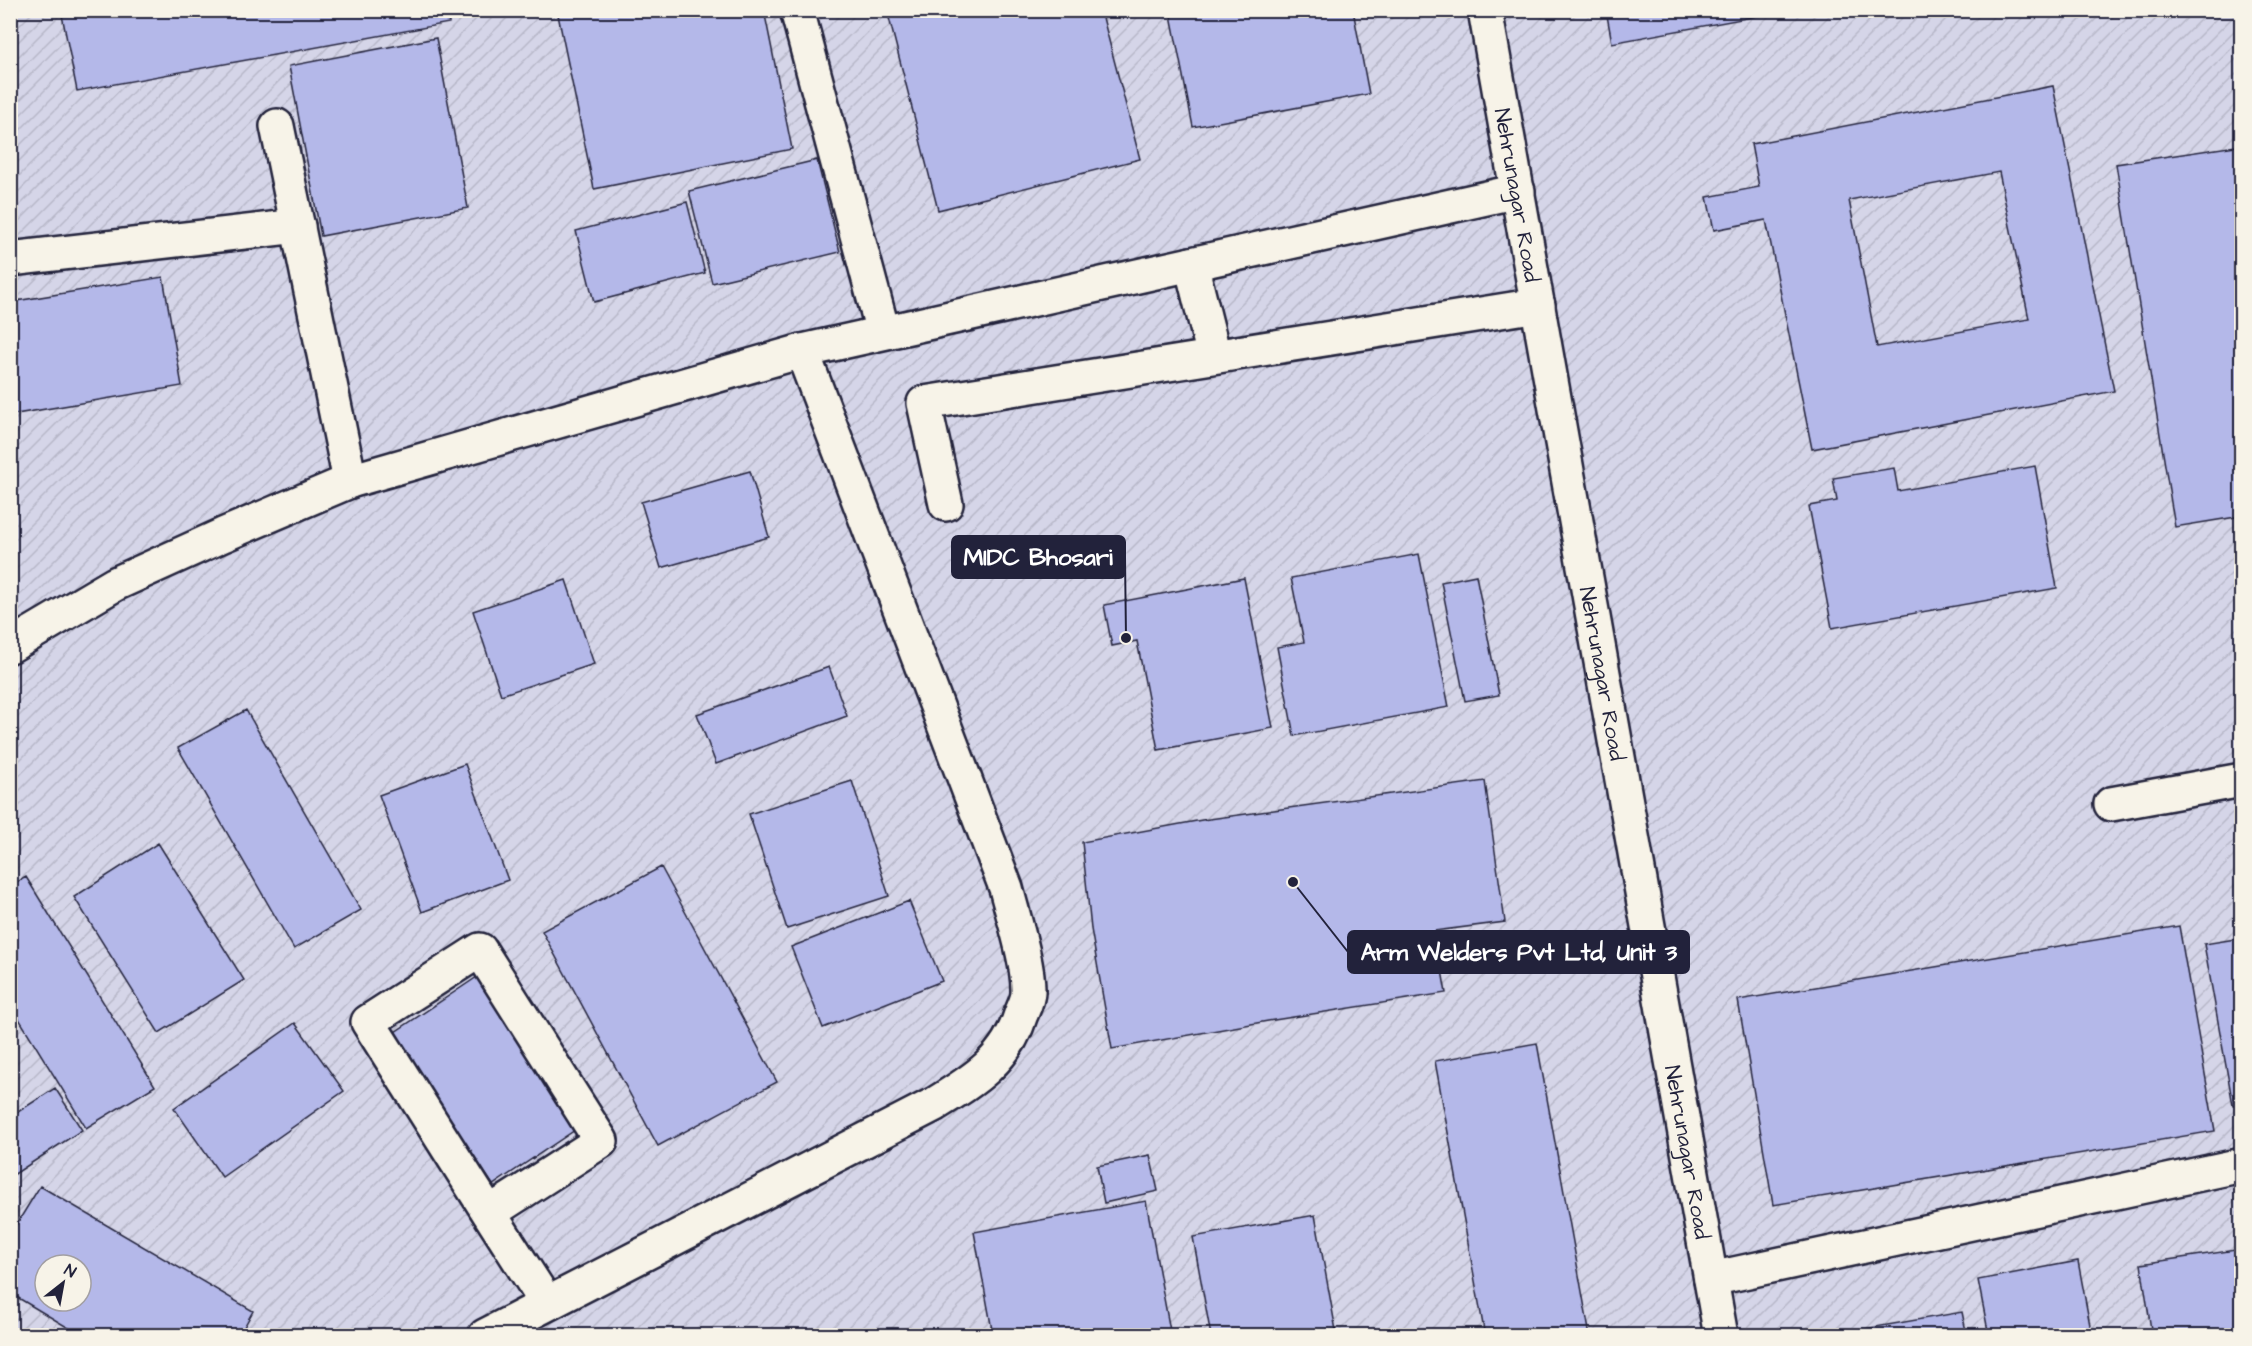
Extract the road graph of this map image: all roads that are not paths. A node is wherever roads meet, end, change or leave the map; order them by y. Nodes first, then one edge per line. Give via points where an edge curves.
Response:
1 (796, 10) edge
2 (1485, 10) edge
3 (277, 126) dead end
4 (1518, 191) junction
5 (298, 226) junction
6 (10, 259) edge
7 (1191, 264) junction
8 (1538, 305) junction
9 (883, 332) junction
10 (802, 351) junction
11 (1214, 356) junction
12 (350, 481) junction
13 (946, 504) dead end
14 (10, 646) edge
15 (2241, 780) edge
16 (2111, 804) dead end
17 (2241, 1165) edge
18 (489, 1213) junction
19 (1711, 1279) junction
20 (546, 1302) junction
21 (494, 1333) edge
22 (1721, 1335) edge

1 - 9 street
2 - 4 street, Nehrunagar Road
3 - 5 street
4 - 7 street
4 - 8 street, Nehrunagar Road
5 - 6 street
5 - 12 street
7 - 9 street
7 - 11 street
8 - 11 street
8 - 19 street, Nehrunagar Road
9 - 10 street
10 - 12 street
10 - 20 street via 1006,888 1028,993 1012,1036 996,1061 972,1081 935,1104
11 - 13 street via 924,403
12 - 14 street via 115,584
15 - 16 street
17 - 19 street
18 - 18 street via 368,1022 480,950 601,1141
18 - 20 street
19 - 22 street, Nehrunagar Road
20 - 21 street

